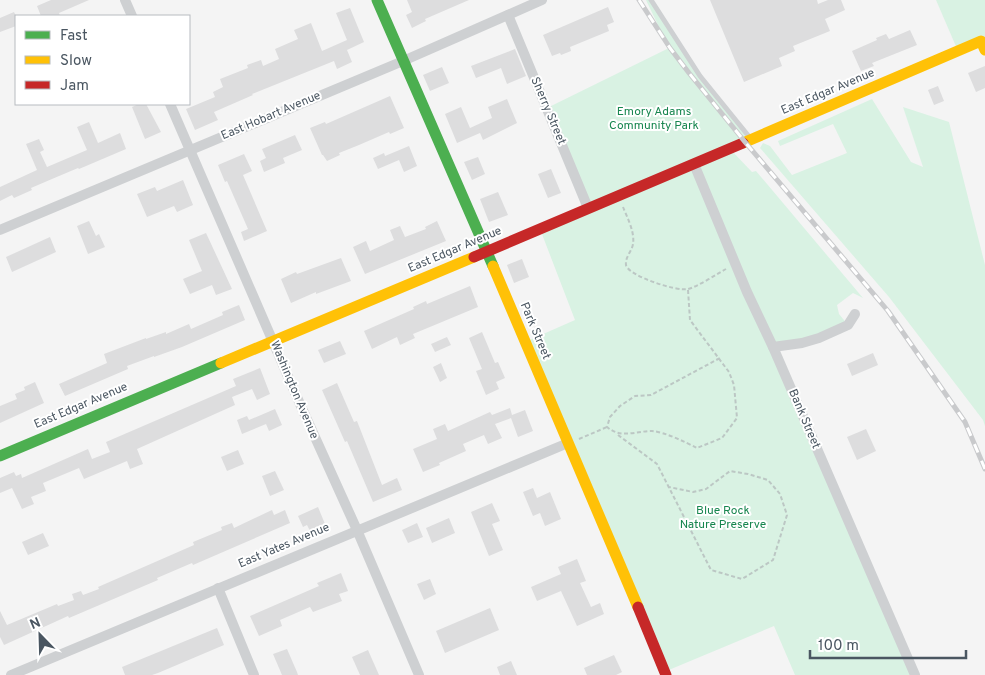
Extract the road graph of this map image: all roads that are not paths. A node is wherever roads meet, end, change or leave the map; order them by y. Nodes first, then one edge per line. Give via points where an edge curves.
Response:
1 (125, 0) edge
2 (377, 0) edge
3 (542, 0) edge
4 (651, 0) edge
5 (132, 15) edge
6 (508, 15) junction
7 (983, 45) edge
8 (403, 61) junction
9 (170, 105) edge
10 (751, 139) junction
11 (190, 150) junction
12 (694, 164) junction
13 (588, 208) junction
14 (0, 230) edge
15 (486, 252) junction
16 (855, 314) dead end
17 (273, 341) junction
18 (773, 347) junction
19 (568, 443) junction
20 (0, 456) edge
21 (357, 530) junction
22 (218, 588) junction
23 (11, 675) edge
24 (254, 675) edge
25 (419, 675) edge
26 (666, 675) edge
27 (915, 675) edge

1 - 5 street
2 - 8 street, Park Street
3 - 6 street, East Hobart Avenue
4 - 10 lane via 700,76
6 - 8 street, East Hobart Avenue
6 - 13 street, Sherry Street
7 - 10 street, East Edgar Avenue via 919,68
8 - 11 street, East Hobart Avenue
8 - 15 street, Park Street
9 - 11 street, Washington Avenue
10 - 12 street, East Edgar Avenue
11 - 14 street, East Hobart Avenue
11 - 17 street, Washington Avenue
12 - 13 street, East Edgar Avenue
12 - 18 street, Bank Street
13 - 15 street, East Edgar Avenue
15 - 17 street, East Edgar Avenue
15 - 19 street, Park Street
16 - 18 street via 848,325 819,338 802,344
17 - 20 street, East Edgar Avenue
17 - 21 street, Washington Avenue
18 - 27 street, Bank Street
19 - 21 street, East Yates Avenue
19 - 26 street, Park Street
21 - 22 street, East Yates Avenue
21 - 25 street, Washington Avenue
22 - 23 street, East Yates Avenue
22 - 24 street

